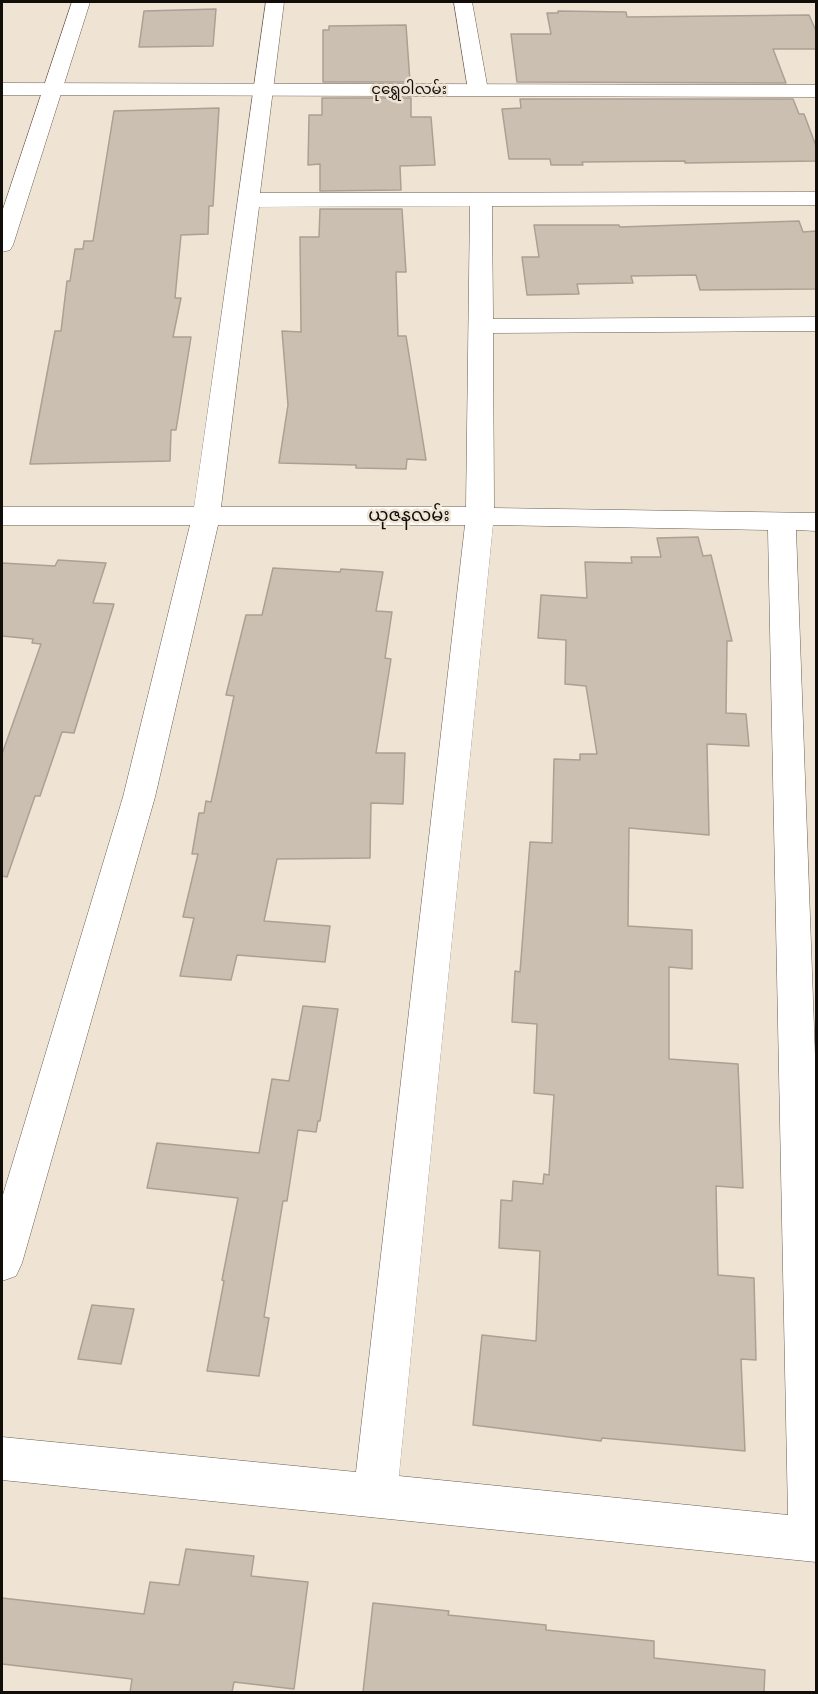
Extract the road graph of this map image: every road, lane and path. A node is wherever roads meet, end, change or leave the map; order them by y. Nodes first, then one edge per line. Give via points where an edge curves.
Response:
1 (81, 2) edge
2 (275, 2) edge
3 (463, 2) edge
4 (2, 89) edge
5 (53, 89) junction
6 (264, 90) junction
7 (478, 90) junction
8 (816, 91) edge
9 (481, 198) junction
10 (816, 198) edge
11 (250, 200) junction
12 (2, 245) edge
13 (816, 324) edge
14 (482, 326) junction
15 (2, 516) edge
16 (206, 516) junction
17 (480, 516) junction
18 (799, 522) edge
19 (2, 1263) edge
20 (2, 1459) edge
21 (375, 1496) junction
22 (814, 1540) edge

1 - 5 street
2 - 6 street
3 - 7 street
4 - 5 street, ငုရွှေဝါလမ်း
5 - 6 street, ငုရွှေဝါလမ်း
5 - 12 street
6 - 7 street, ငုရွှေဝါလမ်း
6 - 11 street
7 - 8 street, ငုရွှေဝါလမ်း
9 - 10 street
9 - 11 street
9 - 14 street
11 - 16 street
13 - 14 street
14 - 17 street
15 - 16 street, ယုဇနလမ်း
16 - 17 street, ယုဇနလမ်း
16 - 19 street via 139,797
17 - 18 street, ယုဇနလမ်း
17 - 21 street
18 - 22 street
20 - 21 street
21 - 22 street

